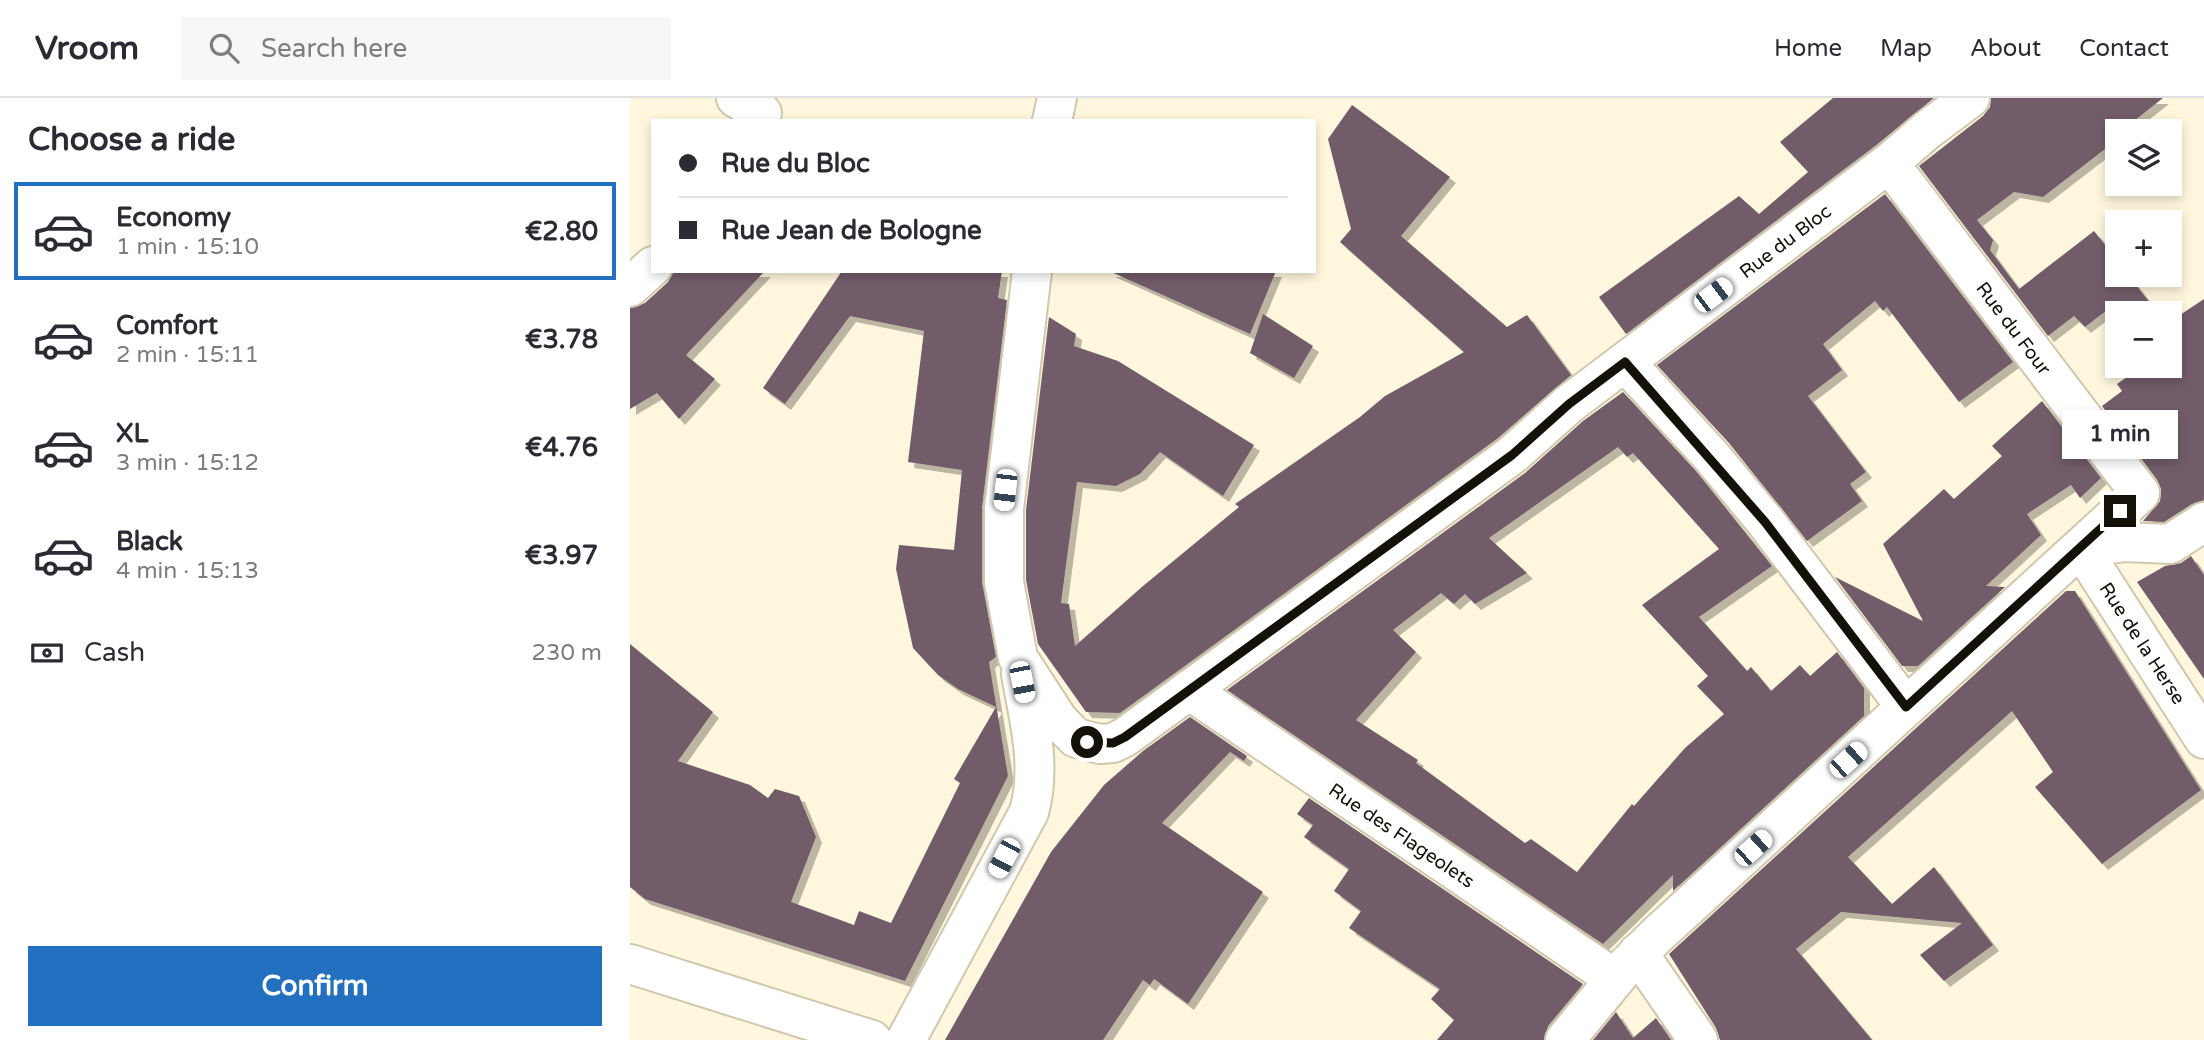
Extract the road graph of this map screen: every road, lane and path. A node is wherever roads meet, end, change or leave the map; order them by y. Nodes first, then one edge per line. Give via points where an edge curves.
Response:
1 (1057, 98) edge
2 (1970, 98) edge
3 (1052, 119) edge
4 (1889, 163) junction
5 (651, 268) edge
6 (1032, 273) edge
7 (630, 288) edge
8 (1625, 362) junction
9 (2204, 522) edge
10 (2081, 548) junction
11 (1017, 659) junction
12 (1189, 691) junction
13 (1906, 707) junction
14 (2204, 739) edge
15 (630, 964) edge
16 (1627, 966) junction
17 (872, 1040) edge
18 (906, 1040) edge
19 (1565, 1040) edge
20 (1698, 1040) edge

1 - 3 street
2 - 4 street, Rue du Bloc
4 - 8 street, Rue du Bloc
4 - 10 street, Rue du Four via 2140,493
5 - 7 street
6 - 11 street via 1003,509 1004,582
8 - 12 street, Rue du Bloc via 1512,455
8 - 13 street via 1765,522
9 - 10 street via 2170,544 2125,542
10 - 13 street
10 - 14 street, Rue de la Herse
11 - 12 street, Rue du Bloc via 1059,721 1087,742 1113,743
11 - 18 street via 1035,759 1034,795
12 - 16 street, Rue des Flageolets
13 - 16 street
15 - 17 street
16 - 19 street
16 - 20 street

